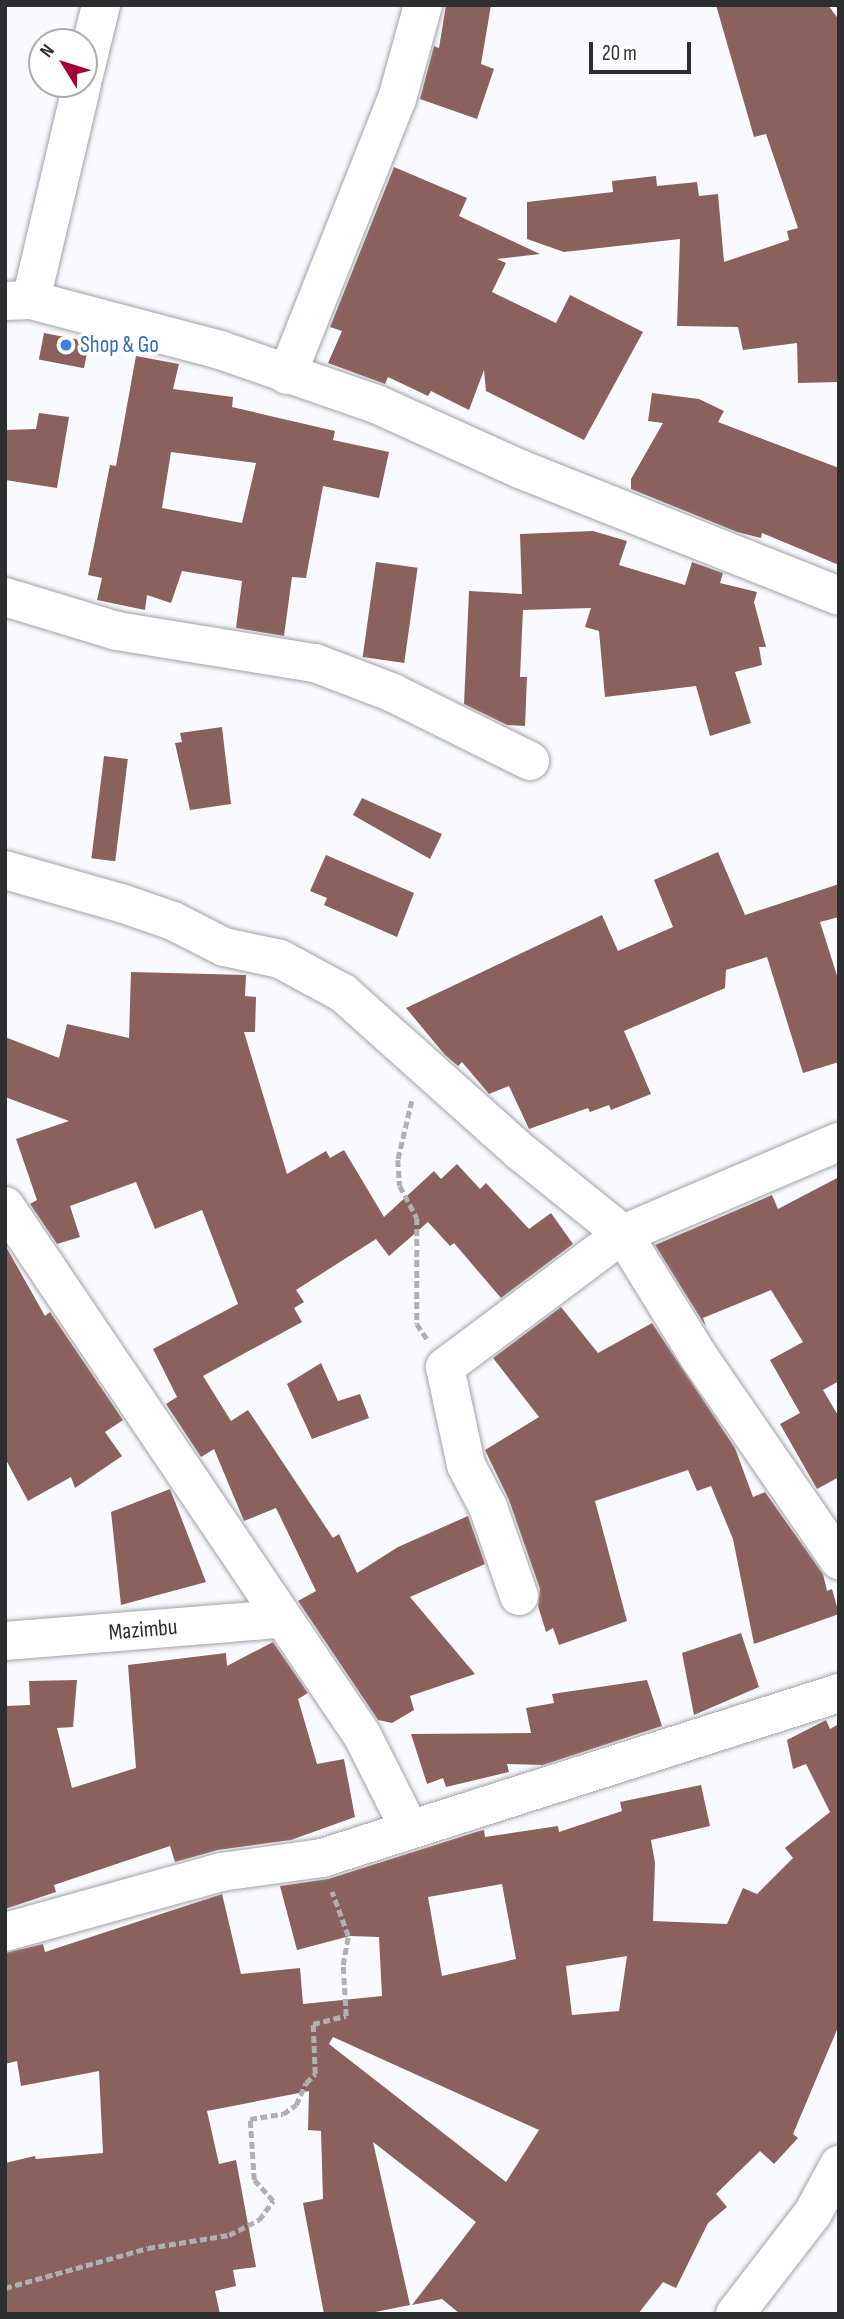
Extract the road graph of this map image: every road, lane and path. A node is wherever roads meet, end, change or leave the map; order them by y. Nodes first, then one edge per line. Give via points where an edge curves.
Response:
1 (101, 5) edge
2 (423, 5) edge
3 (95, 28) edge
4 (78, 98) edge
5 (18, 301) edge
6 (287, 375) junction
7 (839, 596) edge
8 (5, 597) edge
9 (530, 761) dead end
10 (5, 870) edge
11 (423, 1064) junction
12 (839, 1142) edge
13 (8, 1214) edge
14 (623, 1234) junction
15 (445, 1367) junction
16 (839, 1560) edge
17 (519, 1596) dead end
18 (280, 1619) junction
19 (5, 1641) edge
20 (839, 1693) edge
21 (409, 1828) junction
22 (322, 1858) junction
23 (5, 1932) edge
24 (839, 2165) edge
25 (826, 2220) edge
26 (5, 2288) edge
27 (735, 2314) edge

1 - 3 street
2 - 6 street via 397,99
4 - 5 street
5 - 6 street via 220,351
6 - 7 street via 376,404 520,469
8 - 9 street via 117,631 315,663 393,693
10 - 11 street via 134,908 224,947 280,959 343,993
11 - 14 street
11 - 15 path via 398,1160 400,1186 417,1218 416,1324
12 - 14 street
13 - 18 street
14 - 15 street
14 - 16 street via 699,1357
15 - 17 street via 466,1465 488,1507
18 - 19 street, Mazimbu
18 - 21 street via 362,1735
20 - 21 street
21 - 22 street
22 - 23 street via 221,1872
22 - 26 path via 348,1936 343,1965 346,2016 313,2024 315,2074 296,2105 283,2114 250,2119 254,2180 273,2201 259,2220 229,2235 148,2248
24 - 25 street
25 - 27 street

